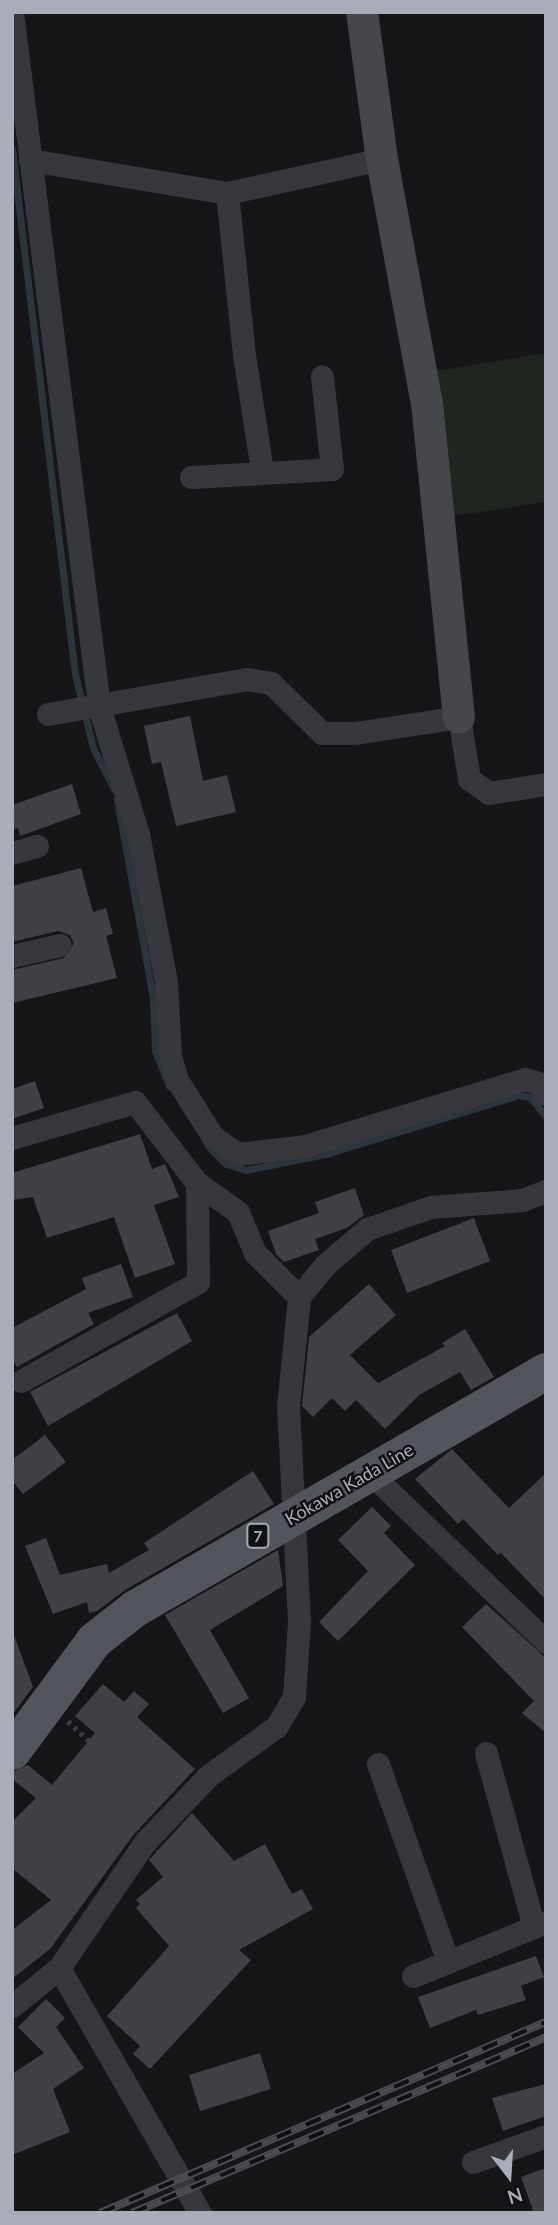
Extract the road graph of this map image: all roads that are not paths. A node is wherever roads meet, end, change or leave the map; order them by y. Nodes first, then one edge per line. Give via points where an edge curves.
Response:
1 (12, 12) edge
2 (362, 12) edge
3 (382, 159) junction
4 (30, 160) junction
5 (227, 192) junction
6 (322, 377) dead end
7 (262, 470) junction
8 (191, 477) dead end
9 (94, 707) junction
10 (48, 714) dead end
11 (459, 717) junction
12 (546, 784) edge
13 (37, 846) dead end
14 (12, 853) edge
15 (60, 945) dead end
16 (12, 956) edge
17 (546, 1094) edge
18 (12, 1138) edge
19 (197, 1184) junction
20 (546, 1191) edge
21 (299, 1297) junction
22 (546, 1371) edge
23 (22, 1381) dead end
24 (369, 1472) junction
25 (293, 1516) junction
26 (546, 1642) edge
27 (12, 1751) edge
28 (486, 1753) dead end
29 (378, 1764) dead end
30 (540, 1925) edge
31 (447, 1962) junction
32 (59, 1968) junction
33 (413, 1976) dead end
34 (12, 2006) edge
35 (546, 2136) edge
36 (473, 2161) dead end
37 (200, 2213) edge

1 - 4 street
2 - 3 street
3 - 5 street
3 - 11 street via 427,403
4 - 5 street
4 - 9 street
5 - 7 street
6 - 7 street via 331,469
7 - 8 street
9 - 10 street
9 - 11 street via 246,679 271,684 322,733 355,733
9 - 17 street via 138,834 166,982 170,1056 177,1080 213,1137 238,1154 263,1154 305,1146 525,1079 538,1083
11 - 12 street via 469,779 489,793
13 - 14 street
15 - 16 street
18 - 19 street via 135,1102
19 - 21 street via 238,1212 254,1253
19 - 23 street via 198,1282
20 - 21 street via 522,1200 432,1207 367,1229 325,1265
21 - 25 street via 288,1406
22 - 24 main road, Kokawa Kada Line / 7
24 - 25 main road, Kokawa Kada Line / 7
24 - 26 street
25 - 27 main road, Kokawa Kada Line / 7 via 135,1608 94,1640
25 - 32 street via 299,1622 295,1697 277,1726 208,1776 145,1842
28 - 30 street
29 - 31 street
30 - 31 street
31 - 33 street
32 - 34 street
32 - 37 street
35 - 36 street

